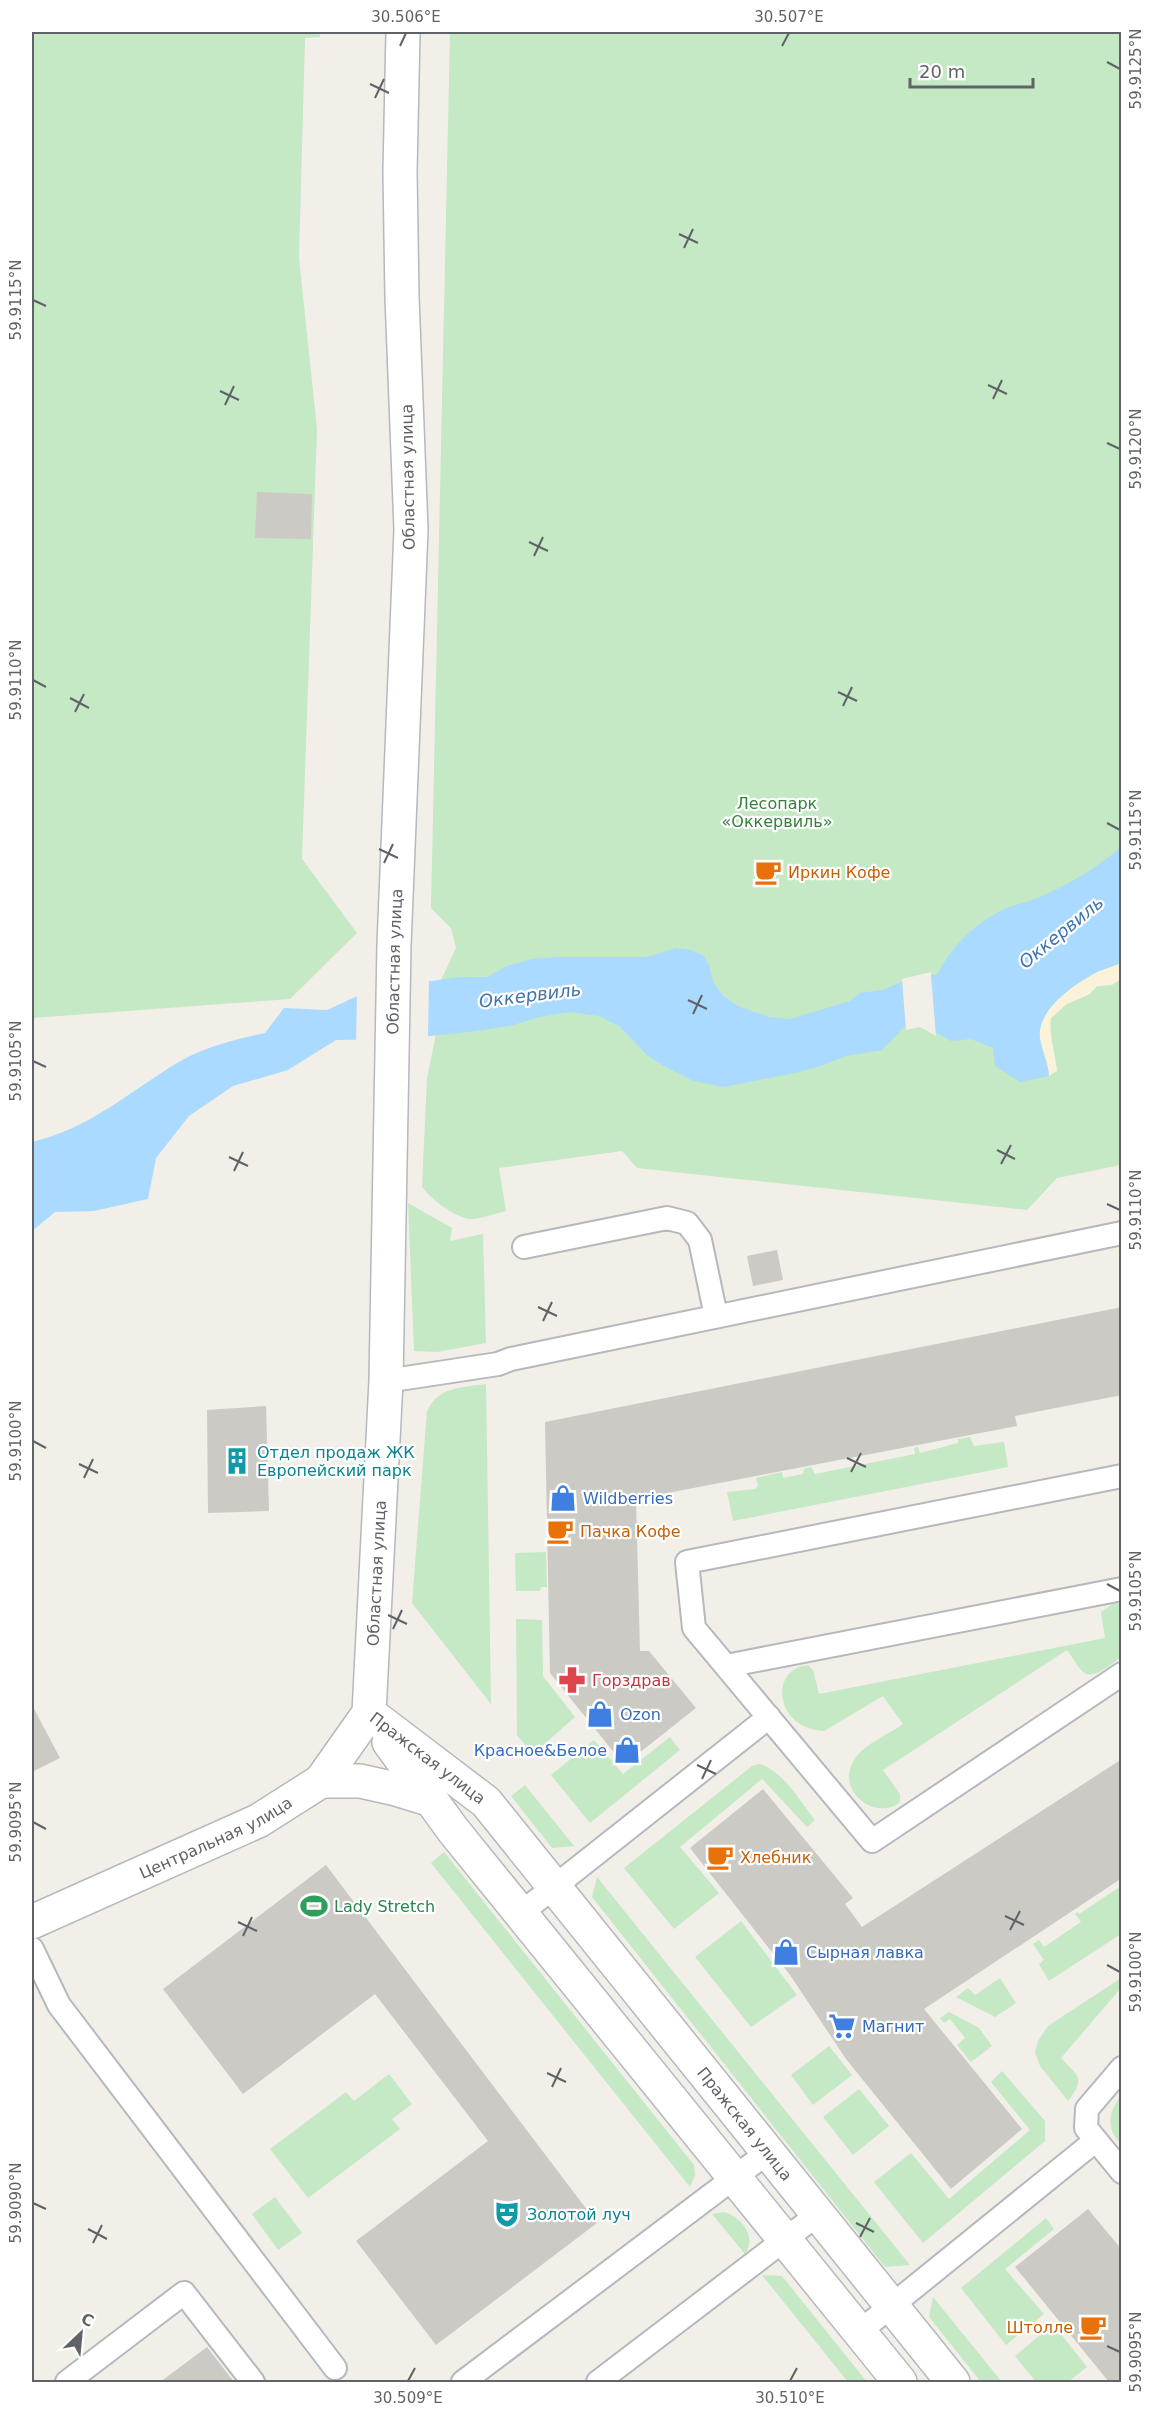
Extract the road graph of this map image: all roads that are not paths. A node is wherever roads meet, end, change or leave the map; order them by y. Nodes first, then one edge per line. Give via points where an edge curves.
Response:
1 (403, 32) edge
2 (1122, 1233) edge
3 (524, 1247) dead end
4 (716, 1316) junction
5 (386, 1381) junction
6 (1122, 1476) edge
7 (1122, 1589) edge
8 (726, 1666) junction
9 (1122, 1674) edge
10 (369, 1713) junction
11 (769, 1717) junction
12 (321, 1781) junction
13 (432, 1800) junction
14 (554, 1887) junction
15 (521, 1913) junction
16 (32, 1922) edge
17 (32, 1948) edge
18 (1122, 2068) edge
19 (1095, 2141) junction
20 (767, 2152) junction
21 (1122, 2172) edge
22 (734, 2178) junction
23 (817, 2215) junction
24 (784, 2240) junction
25 (890, 2306) junction
26 (858, 2332) junction
27 (335, 2368) dead end
28 (67, 2382) edge
29 (253, 2382) edge
30 (463, 2382) edge
31 (598, 2382) edge
32 (900, 2382) edge
33 (953, 2382) edge

1 - 5 street, Областная улица via 402,297 411,530 394,945
2 - 4 lane
3 - 4 lane via 667,1218 687,1223 700,1240
4 - 5 lane via 498,1364
5 - 10 street, Областная улица
6 - 8 lane via 687,1562 694,1628
7 - 8 lane
8 - 11 lane
9 - 11 lane via 872,1841
10 - 12 street, Центральная улица
10 - 13 street, Пражская улица
10 - 14 street, Пражская улица via 486,1802
11 - 14 lane
12 - 13 street via 360,1781
12 - 16 street, Центральная улица via 258,1821
13 - 15 street, Пражская улица
14 - 15 lane
14 - 20 street, Пражская улица
15 - 22 street, Пражская улица
17 - 27 lane via 59,2005
18 - 19 lane via 1087,2109 1086,2128
19 - 21 lane
19 - 25 lane
20 - 22 lane
20 - 23 street, Пражская улица
22 - 24 street, Пражская улица
22 - 30 lane
23 - 24 lane
23 - 25 street, Пражская улица
24 - 26 street, Пражская улица
24 - 31 lane
25 - 26 lane
25 - 33 street, Пражская улица
26 - 32 street, Пражская улица
28 - 29 lane via 184,2293

